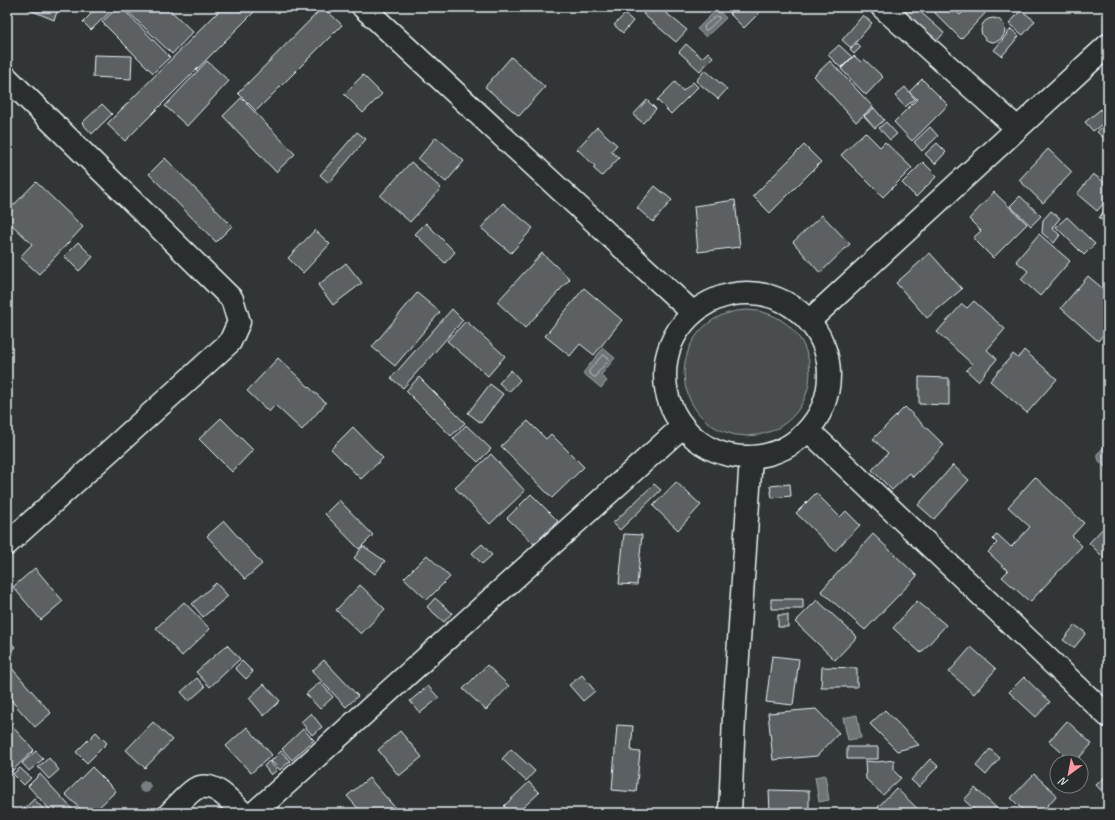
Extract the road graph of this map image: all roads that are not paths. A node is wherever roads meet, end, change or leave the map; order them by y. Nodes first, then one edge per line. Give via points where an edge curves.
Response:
1 (363, 7) edge
2 (882, 7) edge
3 (1108, 45) edge
4 (7, 78) edge
5 (1017, 128) junction
6 (692, 312) junction
7 (810, 321) junction
8 (682, 426) junction
9 (808, 430) junction
10 (751, 457) junction
11 (7, 544) edge
12 (1108, 716) edge
13 (170, 813) edge
14 (243, 813) edge
15 (254, 813) edge
16 (730, 813) edge

1 - 6 street
2 - 5 street
3 - 5 street
4 - 11 street via 232,299 239,322 230,342
5 - 7 street
6 - 7 street via 720,296 753,292 784,301
6 - 8 street via 673,336 664,367 668,398
7 - 9 street via 824,346 830,376 824,405
8 - 10 street via 702,443 725,454
8 - 15 street
9 - 10 street via 792,444 772,453
9 - 12 street
10 - 16 street
13 - 14 street via 195,790 203,787 212,787

